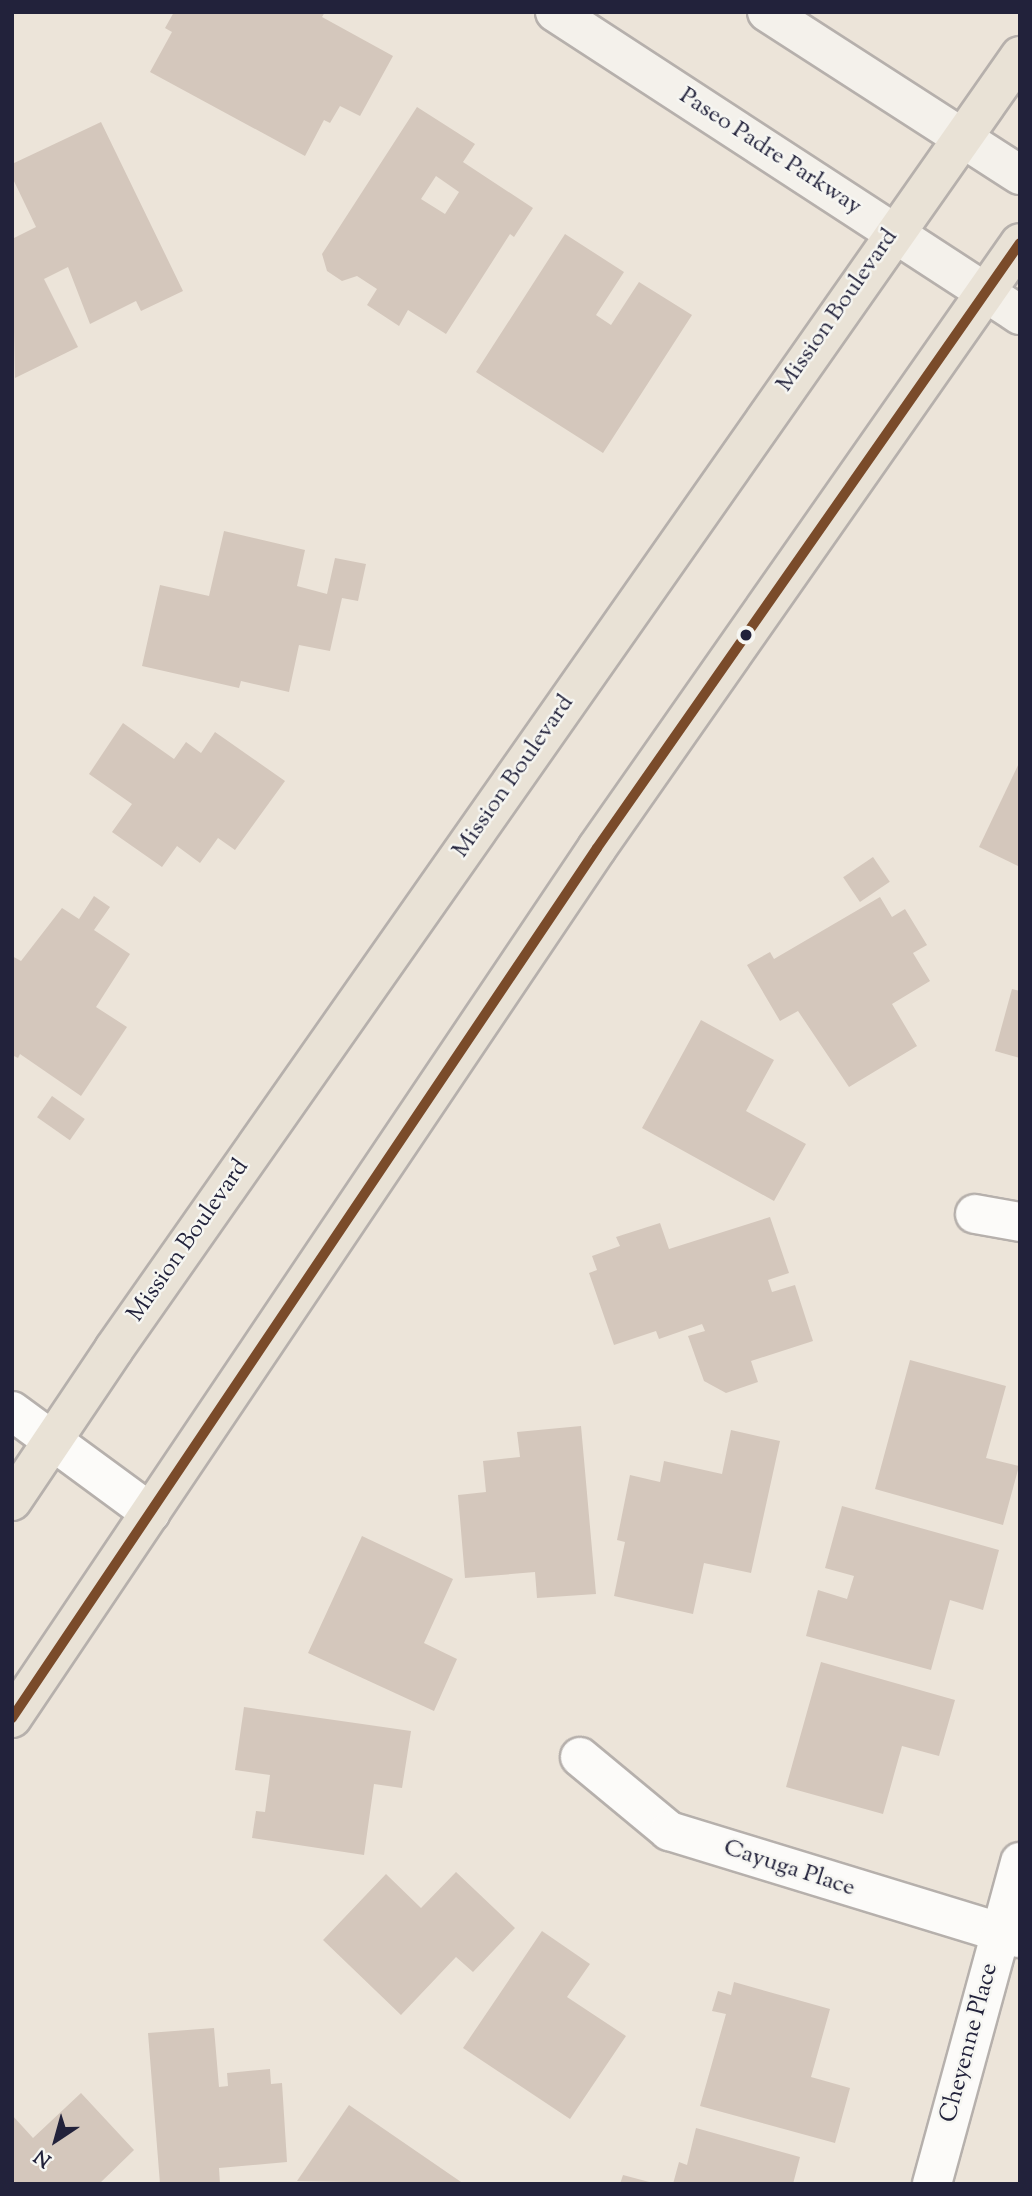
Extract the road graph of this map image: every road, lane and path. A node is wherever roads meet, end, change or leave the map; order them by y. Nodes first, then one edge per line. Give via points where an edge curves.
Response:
1 (555, 12) edge
2 (767, 12) edge
3 (1020, 56) edge
4 (958, 138) junction
5 (1020, 175) edge
6 (893, 232) junction
7 (1020, 243) edge
8 (985, 292) junction
9 (1020, 315) edge
10 (975, 1214) dead end
11 (1020, 1222) edge
12 (12, 1411) edge
13 (53, 1440) junction
14 (12, 1501) edge
15 (151, 1513) junction
16 (12, 1718) edge
17 (580, 1757) dead end
18 (1020, 1862) edge
19 (1010, 1937) edge
20 (932, 2184) edge

1 - 6 main road, Paseo Padre Parkway
2 - 4 main road
3 - 4 main road, Mission Boulevard
4 - 5 main road
4 - 6 main road, Mission Boulevard
6 - 8 main road, Paseo Padre Parkway
6 - 13 main road, Mission Boulevard
7 - 8 main road
8 - 9 main road, Paseo Padre Parkway
8 - 15 main road via 597,848
10 - 11 street
12 - 13 street
13 - 14 main road, Mission Boulevard
13 - 15 street
15 - 16 main road
17 - 19 street, Cayuga Place via 670,1831
18 - 19 street, Cheyenne Place
19 - 20 street, Cheyenne Place

